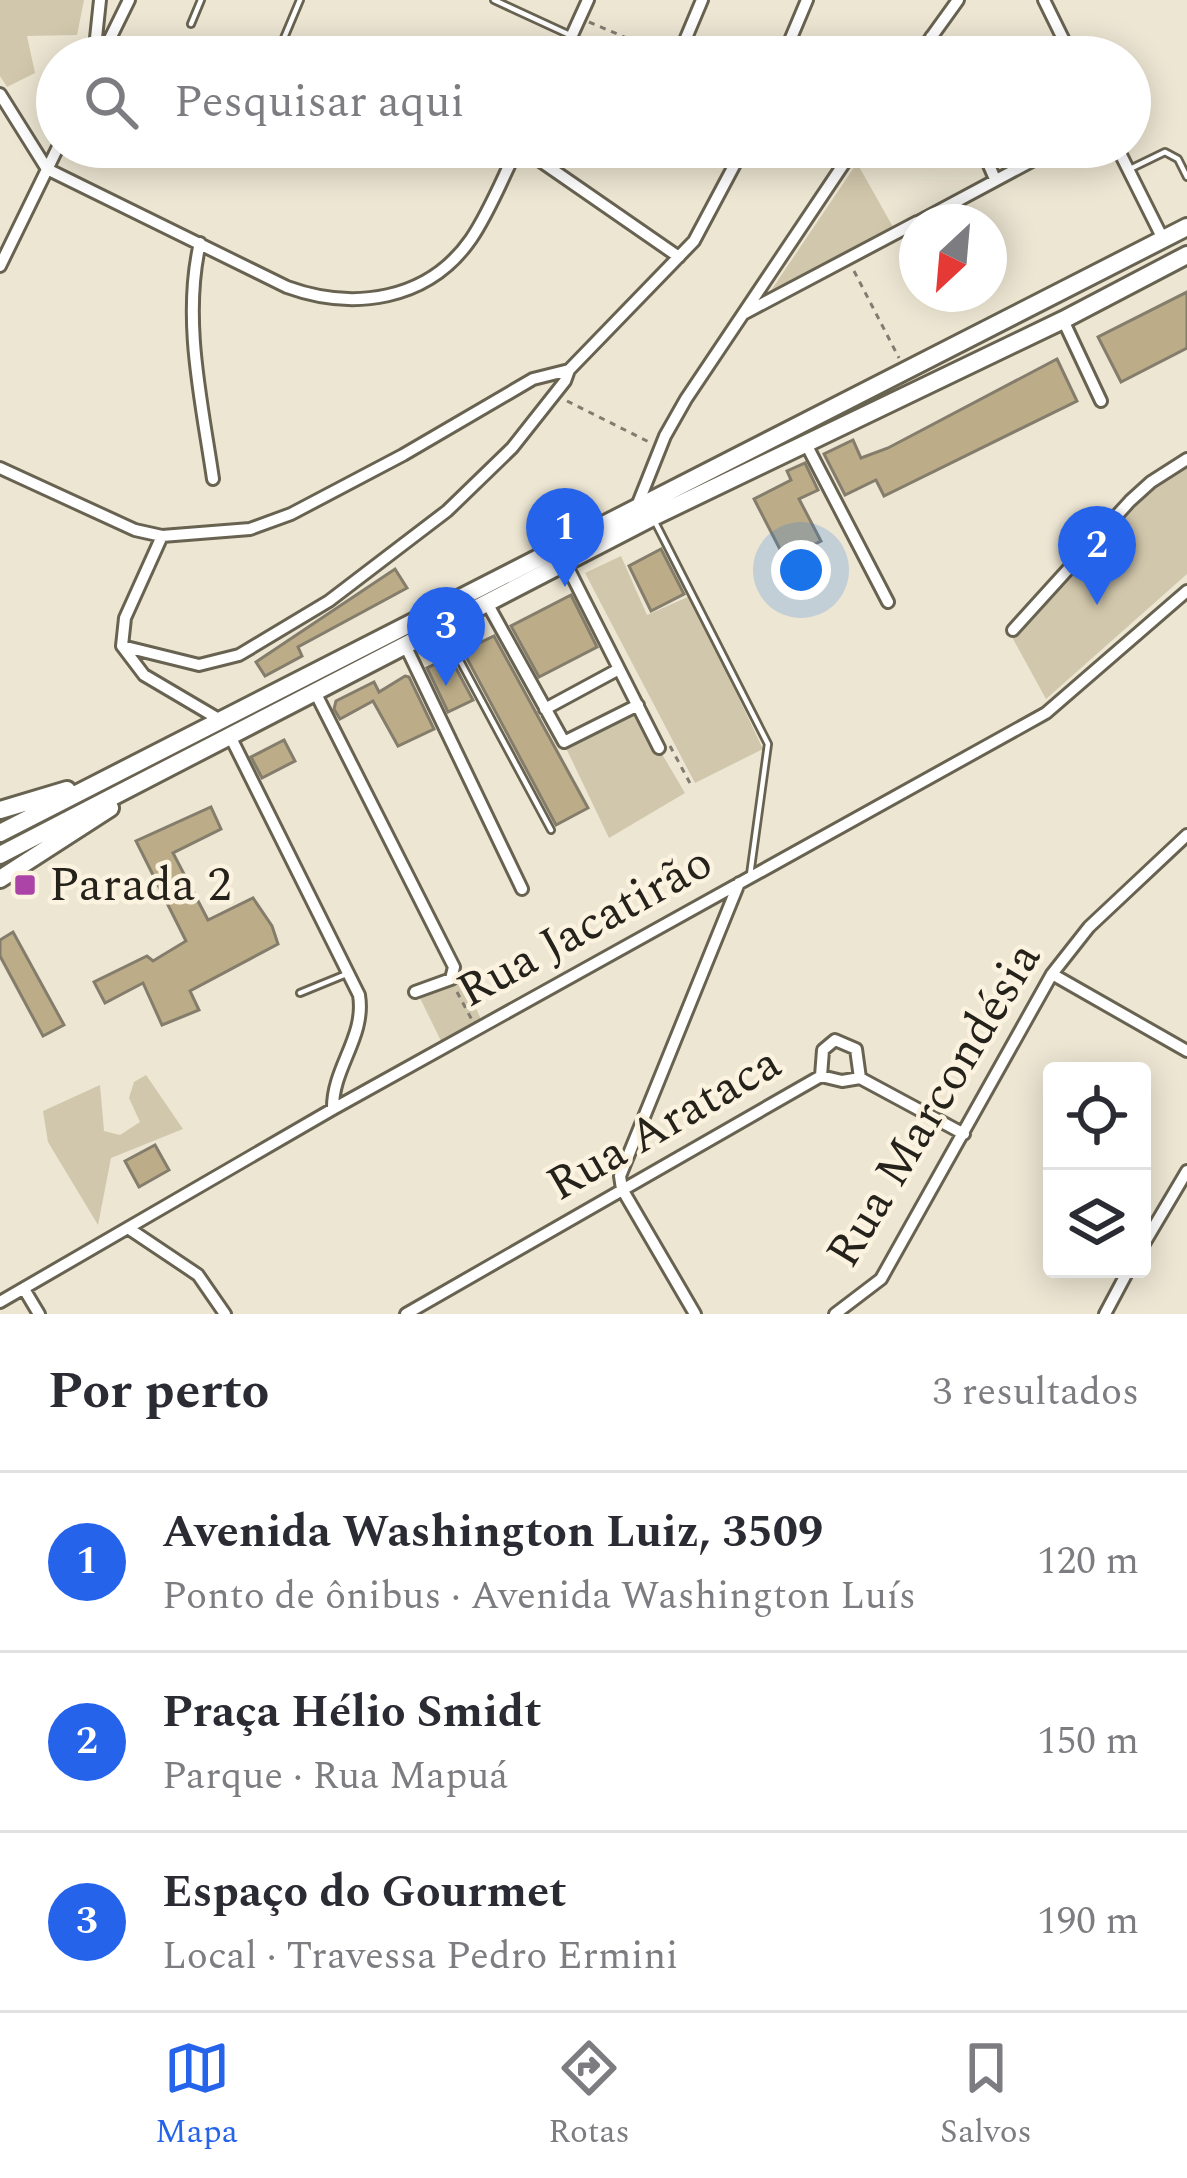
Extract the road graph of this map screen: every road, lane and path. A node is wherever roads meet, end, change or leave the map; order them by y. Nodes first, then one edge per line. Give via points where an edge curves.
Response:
1 (100, 0) edge
2 (128, 0) edge
3 (201, 0) edge
4 (300, 0) edge
5 (494, 0) edge
6 (588, 0) edge
7 (701, 0) edge
8 (806, 0) edge
9 (958, 0) edge
10 (1044, 0) edge
11 (580, 17) junction
12 (191, 24) dead end
13 (99, 36) edge
14 (109, 36) edge
15 (285, 36) edge
16 (572, 36) joint
17 (625, 36) edge
18 (684, 36) edge
19 (791, 36) edge
20 (932, 36) edge
21 (1062, 36) edge
22 (0, 94) edge
23 (36, 151) edge
24 (1151, 159) edge
25 (508, 168) edge
26 (550, 168) edge
27 (733, 168) edge
28 (841, 168) edge
29 (990, 168) edge
30 (1017, 168) edge
31 (1132, 168) edge
32 (47, 169) joint
33 (1128, 170) joint
34 (1187, 176) edge
35 (995, 179) junction
36 (950, 204) edge
37 (1187, 226) edge
38 (899, 232) edge
39 (1162, 239) junction
40 (200, 244) junction
41 (1187, 255) edge
42 (679, 257) junction
43 (848, 260) junction
44 (0, 266) edge
45 (740, 315) junction
46 (1063, 320) junction
47 (569, 370) junction
48 (905, 370) junction
49 (554, 395) junction
50 (1101, 401) dead end
51 (806, 444) junction
52 (661, 447) junction
53 (1187, 459) edge
54 (0, 468) edge
55 (213, 479) dead end
56 (645, 512) junction
57 (162, 536) junction
58 (565, 562) junction
59 (1187, 591) edge
60 (888, 602) dead end
61 (488, 603) junction
62 (442, 626) junction
63 (1013, 630) dead end
64 (405, 645) junction
65 (122, 646) junction
66 (619, 669) junction
67 (314, 690) junction
68 (638, 705) junction
69 (544, 709) junction
70 (226, 728) junction
71 (659, 748) dead end
72 (159, 773) junction
73 (92, 785) junction
74 (0, 810) edge
75 (550, 830) dead end
76 (0, 833) edge
77 (1187, 835) edge
78 (0, 855) edge
79 (0, 878) edge
80 (744, 879) junction
81 (522, 889) dead end
82 (349, 973) junction
83 (1052, 974) junction
84 (451, 980) junction
85 (415, 992) dead end
86 (300, 993) dead end
87 (1032, 1010) junction
88 (1045, 1017) dead end
89 (477, 1030) junction
90 (1187, 1051) edge
91 (821, 1076) junction
92 (860, 1078) junction
93 (333, 1109) junction
94 (964, 1134) junction
95 (1187, 1171) edge
96 (622, 1189) junction
97 (128, 1228) junction
98 (1151, 1232) edge
99 (1124, 1278) edge
100 (24, 1289) junction
101 (0, 1302) edge
102 (39, 1314) edge
103 (225, 1314) edge
104 (406, 1314) edge
105 (695, 1314) edge
106 (835, 1314) edge
107 (1105, 1314) edge

1 - 13 street
2 - 14 street
3 - 12 lane
4 - 15 lane
5 - 16 lane
6 - 11 street
7 - 18 street
8 - 19 street
9 - 20 street
10 - 21 street
11 - 16 street
11 - 17 path
22 - 23 street
24 - 34 lane via 1165,152
25 - 40 street via 466,246 391,296 309,295
26 - 42 street
27 - 42 street
28 - 45 street
29 - 35 street
30 - 35 street
31 - 33 lane
32 - 40 street
32 - 44 street
33 - 39 street
35 - 36 street
37 - 39 highway
38 - 43 street
39 - 48 highway
40 - 55 street via 195,355
41 - 46 highway
42 - 47 street
43 - 45 street
43 - 48 path
45 - 52 street
46 - 50 street
46 - 51 highway
47 - 49 street
47 - 57 street via 533,379 270,523
48 - 56 highway
49 - 52 path
49 - 65 street via 447,511 329,601 239,655 199,665
51 - 56 highway
51 - 60 street
52 - 56 street
53 - 63 street via 1150,482
54 - 57 street
56 - 58 highway
56 - 70 highway
56 - 80 lane via 768,744
57 - 65 street via 125,618
58 - 61 highway
58 - 66 street
59 - 80 street, Rua Jacatirão via 1046,713
61 - 62 highway
61 - 69 street
62 - 64 highway
62 - 75 lane
64 - 67 highway
64 - 81 street
65 - 70 street via 144,675
66 - 68 street
66 - 69 street
67 - 70 highway
67 - 84 street via 443,944
68 - 69 street via 563,742
68 - 71 street
70 - 72 highway
70 - 73 highway
70 - 82 street
72 - 78 highway
72 - 79 highway
73 - 74 highway
73 - 76 highway
77 - 83 street, Rua Marcondésia
80 - 89 street, Rua Jacatirão
80 - 96 street via 621,1172
82 - 86 lane
82 - 93 street via 361,1018
83 - 87 street, Rua Marcondésia
83 - 90 street
84 - 85 street
84 - 89 path
87 - 88 street
87 - 94 street, Rua Marcondésia
89 - 93 street, Rua Jacatirão
91 - 92 street, Rua Arataca
91 - 92 street via 823,1050 835,1040 856,1049
91 - 96 street, Rua Arataca via 747,1127
92 - 94 street, Rua Arataca
93 - 97 street, Rua Jacatirão
94 - 106 street, Rua Marcondésia via 881,1279
95 - 98 street
96 - 104 street, Rua Arataca
96 - 105 street
97 - 100 street, Rua Jacatirão
97 - 103 street via 198,1275
99 - 107 street
100 - 101 street, Rua Jacatirão
100 - 102 street

